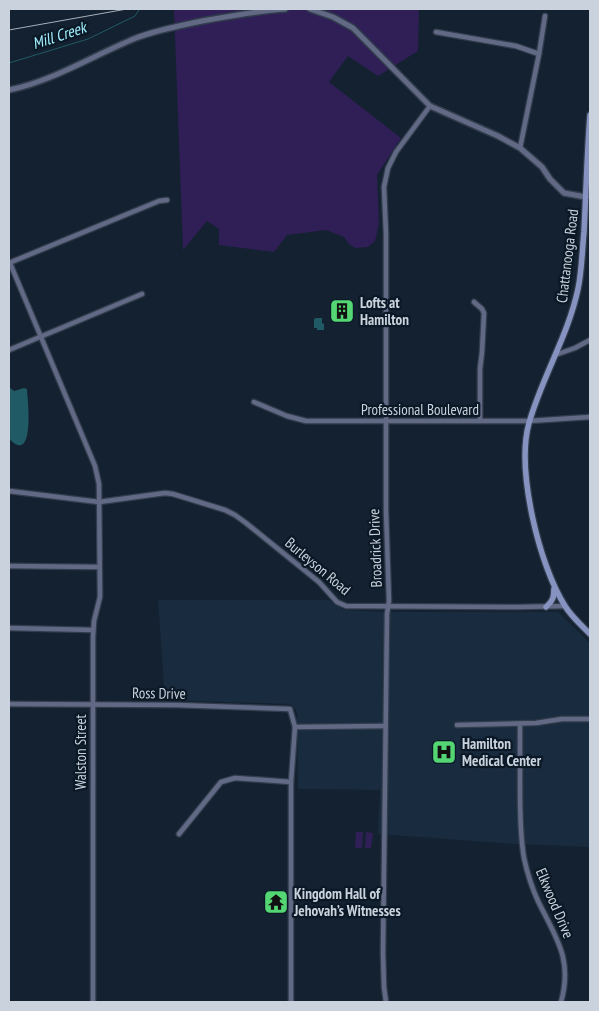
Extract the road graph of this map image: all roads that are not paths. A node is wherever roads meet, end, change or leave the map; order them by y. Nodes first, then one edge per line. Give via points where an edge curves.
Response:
1 (285, 9) edge
2 (310, 9) edge
3 (545, 16) dead end
4 (436, 32) dead end
5 (539, 54) junction
6 (9, 90) edge
7 (430, 106) junction
8 (590, 115) edge
9 (520, 148) junction
10 (586, 197) junction
11 (167, 200) dead end
12 (9, 263) edge
13 (142, 294) dead end
14 (474, 302) dead end
15 (40, 336) junction
16 (590, 340) edge
17 (9, 350) edge
18 (555, 355) junction
19 (254, 402) dead end
20 (590, 417) edge
21 (480, 420) junction
22 (529, 421) junction
23 (387, 422) junction
24 (9, 491) edge
25 (99, 502) junction
26 (9, 566) edge
27 (99, 566) junction
28 (553, 584) junction
29 (388, 606) junction
30 (565, 606) junction
31 (546, 607) junction
32 (9, 628) edge
33 (93, 630) junction
34 (590, 634) edge
35 (9, 704) edge
36 (92, 704) junction
37 (590, 719) edge
38 (520, 724) junction
39 (457, 725) dead end
40 (386, 726) junction
41 (295, 727) junction
42 (291, 782) junction
43 (179, 834) dead end
44 (93, 1002) edge
45 (291, 1002) edge
46 (386, 1002) edge
47 (561, 1002) edge

1 - 6 street via 163,29 24,87
2 - 7 street, Chattanooga Road via 333,16 352,28
3 - 5 street
4 - 5 street via 516,46
5 - 9 street
7 - 9 street, Chattanooga Road
7 - 23 street, Broadrick Drive via 396,152 384,187
8 - 10 main road
9 - 10 street, Chattanooga Road via 564,193
10 - 18 main road, Chattanooga Road via 578,287
11 - 12 street
12 - 15 street, Walston Street
13 - 15 street
14 - 21 street via 484,313
15 - 17 street
15 - 25 street, Walston Street via 95,466
16 - 18 street
18 - 22 main road, Chattanooga Road
19 - 23 street, Professional Boulevard via 306,422
20 - 22 street, Professional Boulevard
21 - 22 street, Professional Boulevard
21 - 23 street, Professional Boulevard
22 - 28 main road, Chattanooga Road via 525,462 528,490 542,554
23 - 29 street, Broadrick Drive
24 - 25 street, Burleyson Road
25 - 27 street, Walston Street
25 - 29 street, Burleyson Road via 165,494 225,510 279,549 340,604
26 - 27 street
27 - 33 street, Walston Street via 100,597
28 - 30 main road, Chattanooga Road
28 - 31 main road via 554,596
29 - 31 street, Burleyson Road
29 - 40 street, Broadrick Drive
30 - 31 street, Burleyson Road
30 - 34 main road, Chattanooga Road
32 - 33 street
33 - 36 street, Walston Street
35 - 36 street, Ross Drive
36 - 41 street, Ross Drive via 290,709
36 - 44 street, Walston Street
37 - 38 street
38 - 39 street
38 - 47 street, Elkwood Drive via 521,839 529,877 561,947 565,982
40 - 41 street
40 - 46 street, Broadrick Drive via 383,953
41 - 42 street
42 - 43 street via 235,778 221,782
42 - 45 street

